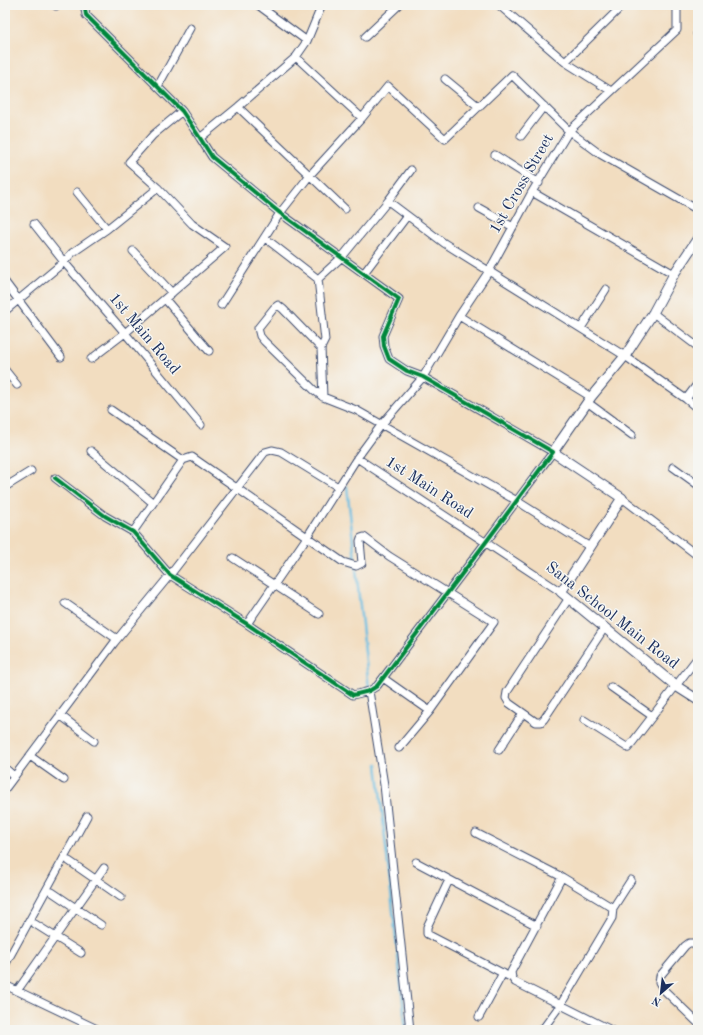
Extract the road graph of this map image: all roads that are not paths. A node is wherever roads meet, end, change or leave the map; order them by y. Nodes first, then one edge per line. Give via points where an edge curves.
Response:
1 (87, 5) edge
2 (258, 5) edge
3 (322, 5) edge
4 (399, 5) edge
5 (499, 5) edge
6 (623, 5) edge
7 (677, 5) edge
8 (190, 28) dead end
9 (364, 37) dead end
10 (306, 41) junction
11 (296, 57) junction
12 (565, 62) junction
13 (445, 79) dead end
14 (158, 86) junction
15 (611, 91) junction
16 (544, 106) junction
17 (238, 107) junction
18 (479, 107) junction
19 (182, 111) junction
20 (362, 118) junction
21 (569, 130) junction
22 (521, 136) dead end
23 (200, 138) junction
24 (495, 155) dead end
25 (411, 170) dead end
26 (310, 175) junction
27 (539, 183) junction
28 (158, 188) junction
29 (77, 192) dead end
30 (532, 192) junction
31 (388, 201) junction
32 (479, 208) dead end
33 (345, 209) dead end
34 (698, 210) edge
35 (280, 214) junction
36 (407, 216) junction
37 (34, 224) dead end
38 (513, 227) junction
39 (107, 229) junction
40 (265, 238) junction
41 (697, 242) edge
42 (134, 251) dead end
43 (342, 257) junction
44 (64, 262) junction
45 (489, 271) junction
46 (364, 273) junction
47 (674, 274) junction
48 (318, 279) junction
49 (5, 282) edge
50 (606, 289) dead end
51 (172, 293) junction
52 (18, 299) junction
53 (165, 299) junction
54 (221, 305) dead end
55 (5, 310) edge
56 (653, 313) junction
57 (459, 316) junction
58 (581, 328) junction
59 (125, 333) junction
60 (698, 347) edge
61 (321, 348) junction
62 (210, 351) dead end
63 (625, 356) junction
64 (61, 357) dead end
65 (91, 359) dead end
66 (5, 370) edge
67 (423, 377) junction
68 (698, 383) edge
69 (17, 385) dead end
70 (323, 397) junction
71 (686, 399) junction
72 (589, 400) junction
73 (111, 410) dead end
74 (698, 410) edge
75 (382, 424) junction
76 (201, 425) dead end
77 (632, 435) dead end
78 (91, 451) dead end
79 (552, 452) junction
80 (356, 458) junction
81 (183, 460) junction
82 (673, 467) dead end
83 (31, 471) dead end
84 (55, 478) dead end
85 (6, 484) edge
86 (698, 485) edge
87 (338, 487) junction
88 (237, 488) junction
89 (622, 498) junction
90 (517, 501) junction
91 (153, 503) junction
92 (133, 532) junction
93 (307, 538) junction
94 (486, 542) junction
95 (590, 547) junction
96 (698, 556) edge
97 (233, 558) dead end
98 (170, 575) junction
99 (274, 584) junction
100 (561, 592) junction
101 (447, 593) junction
102 (569, 598) junction
103 (65, 603) dead end
104 (319, 614) dead end
105 (248, 624) junction
106 (605, 627) junction
107 (117, 639) junction
108 (698, 657) edge
109 (383, 678) junction
110 (676, 686) junction
111 (612, 688) dead end
112 (369, 691) junction
113 (698, 700) edge
114 (430, 711) junction
115 (523, 713) junction
116 (60, 715) junction
117 (652, 716) junction
118 (584, 720) dead end
119 (94, 741) dead end
120 (399, 748) dead end
121 (500, 750) dead end
122 (30, 756) junction
123 (5, 768) edge
124 (14, 776) junction
125 (64, 780) dead end
126 (5, 789) edge
127 (87, 816) dead end
128 (476, 833) dead end
129 (68, 861) dead end
130 (416, 862) dead end
131 (104, 868) dead end
132 (562, 877) junction
133 (96, 880) junction
134 (449, 880) junction
135 (631, 880) dead end
136 (52, 892) dead end
137 (121, 897) dead end
138 (76, 908) junction
139 (613, 908) junction
140 (35, 924) dead end
141 (101, 925) dead end
142 (537, 926) junction
143 (56, 937) junction
144 (698, 948) edge
145 (80, 953) dead end
146 (5, 965) edge
147 (503, 973) junction
148 (512, 978) junction
149 (5, 985) edge
150 (17, 991) junction
151 (561, 1004) junction
152 (478, 1017) dead end
153 (698, 1023) edge
154 (99, 1030) edge
155 (410, 1030) edge
156 (542, 1030) edge
157 (611, 1030) edge

1 - 14 street via 84,9 86,15
2 - 10 street
3 - 10 street
4 - 9 street
5 - 12 street
6 - 12 street
7 - 15 street, 1st Cross Street via 677,30
8 - 14 street
10 - 11 street
11 - 17 street
11 - 20 street
12 - 15 street
13 - 18 street
14 - 19 street
15 - 21 street, 1st Cross Street
16 - 18 street via 512,75
16 - 21 street
16 - 22 street
17 - 23 street
17 - 26 street
18 - 20 street via 445,139 388,86
19 - 23 street
19 - 28 street via 153,135 129,162
20 - 26 street
21 - 27 street, 1st Cross Street
21 - 34 street via 600,154
23 - 35 street via 212,157
24 - 27 street
25 - 31 street
26 - 33 street
26 - 35 street
27 - 30 street, 1st Cross Street
28 - 39 street
28 - 51 street via 192,224 225,247
29 - 39 street
30 - 38 street, 1st Cross Street
30 - 47 street
31 - 36 street
31 - 43 street
32 - 38 street
35 - 40 street
35 - 43 street
36 - 45 street
36 - 46 street
37 - 44 street, 1st Main Road
38 - 45 street, 1st Cross Street
39 - 44 street via 72,253
40 - 48 street
40 - 54 street
41 - 47 street
42 - 51 street
43 - 46 street
43 - 48 street
44 - 52 street
44 - 59 street, 1st Main Road
45 - 57 street, 1st Cross Street
45 - 58 street
46 - 67 street via 399,299 383,336 389,359 407,371
47 - 56 street
48 - 61 street via 325,340
49 - 52 street
50 - 58 street
51 - 53 street
52 - 55 street
52 - 64 street
53 - 59 street
53 - 62 street
56 - 60 street
56 - 63 street
57 - 67 street, 1st Cross Street
57 - 72 street
58 - 63 street
59 - 65 street
59 - 76 street, 1st Main Road
61 - 70 street
61 - 70 street via 278,305 258,328 264,341
63 - 71 street
63 - 72 street
66 - 69 street
67 - 75 street, 1st Cross Street
67 - 79 street
68 - 71 street
70 - 75 street
71 - 74 street
72 - 77 street
72 - 79 street
73 - 81 street
75 - 80 street, 1st Cross Street
75 - 90 street
78 - 91 street
79 - 89 street
79 - 90 street
80 - 87 street, 1st Cross Street
80 - 94 street, 1st Main Road
81 - 88 street via 192,457
81 - 91 street
82 - 86 street
83 - 85 street
84 - 92 street via 104,516
87 - 88 street via 281,452 272,450 265,452
87 - 93 street, 1st Cross Street
88 - 93 street
88 - 98 street
89 - 95 street
89 - 96 street
90 - 94 street
90 - 95 street
91 - 92 street
92 - 98 street
93 - 99 street, 1st Cross Street
93 - 101 street via 343,562 356,566 362,563 360,541 367,538 388,556
94 - 100 street, Sana School Main Road
94 - 101 street
95 - 100 street
97 - 99 street
98 - 105 street
98 - 107 street
99 - 104 street
99 - 105 street, 1st Cross Street
100 - 102 street, Sana School Main Road
101 - 109 street
101 - 114 street via 494,622
102 - 106 street, Sana School Main Road
102 - 115 street via 507,692 506,698 509,703
103 - 107 street
105 - 112 street via 352,695
106 - 110 street, Sana School Main Road
106 - 115 street via 541,722 536,722
107 - 116 street
108 - 110 street
109 - 112 street
109 - 114 street
110 - 113 street, Sana School Main Road
110 - 117 street
111 - 117 street
112 - 155 street via 384,785
114 - 120 street
115 - 121 street
116 - 119 street
116 - 122 street
117 - 118 street via 628,748
122 - 124 street
122 - 125 street
123 - 124 street
124 - 126 street
127 - 146 street
128 - 132 street
129 - 133 street
130 - 134 street
131 - 133 street
132 - 139 street
132 - 142 street
133 - 137 street
133 - 138 street
134 - 142 street
134 - 147 street via 427,927 427,934
135 - 139 street
136 - 138 street
138 - 141 street
138 - 143 street
139 - 151 street via 612,918
140 - 143 street
142 - 148 street via 511,972
143 - 145 street
143 - 150 street
144 - 153 street via 689,942 660,976 659,982
147 - 148 street
147 - 152 street
148 - 151 street via 515,982
149 - 150 street
150 - 154 street
151 - 156 street
151 - 157 street

